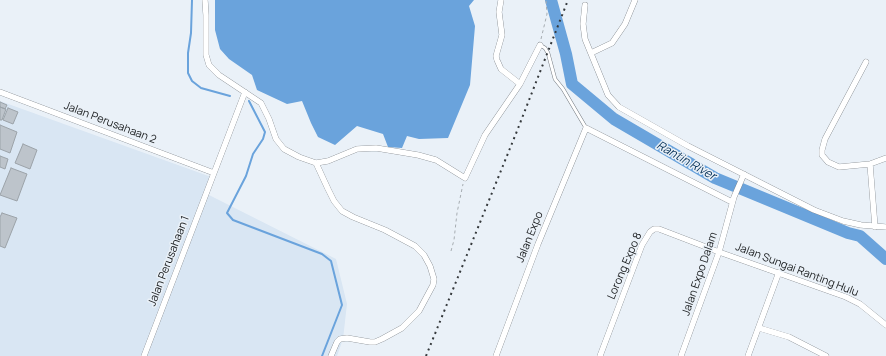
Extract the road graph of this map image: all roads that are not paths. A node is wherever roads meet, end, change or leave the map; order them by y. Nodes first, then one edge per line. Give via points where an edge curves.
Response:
1 (205, 0) edge
2 (501, 0) edge
3 (635, 0) edge
4 (585, 5) dead end
5 (540, 45) joint
6 (591, 53) junction
7 (866, 62) dead end
8 (520, 84) junction
9 (0, 92) edge
10 (245, 92) junction
11 (586, 128) junction
12 (886, 158) edge
13 (316, 163) junction
14 (870, 164) junction
15 (214, 173) junction
16 (744, 174) junction
17 (733, 200) junction
18 (875, 227) junction
19 (886, 227) edge
20 (720, 252) junction
21 (779, 272) junction
22 (886, 324) edge
23 (759, 328) junction
24 (144, 356) edge
25 (331, 356) edge
26 (496, 356) edge
27 (600, 356) edge
28 (681, 356) edge
29 (748, 356) edge
30 (826, 356) edge

1 - 10 street via 206,60 212,69
2 - 8 street via 502,35 496,56 501,69
3 - 6 street via 625,24 612,43
4 - 6 street via 583,28
5 - 8 street
5 - 11 lane via 548,53 555,79
6 - 16 street via 613,103 688,146
7 - 14 street via 825,139 822,150 824,159 833,165
8 - 13 street via 485,135 465,178 432,159 376,148 357,149
9 - 15 street, Jalan Perusahaan 2
10 - 13 street via 265,109 276,139 284,149
10 - 15 street, Jalan Perusahaan 1
11 - 17 street
11 - 26 street, Jalan Expo via 538,244
12 - 14 street
13 - 25 street via 334,201 342,211 415,246 430,266 434,279 419,311 402,328 375,342 343,337 337,342
14 - 18 street
15 - 24 street, Jalan Perusahaan 1
16 - 17 street, Jalan Expo Dalam
16 - 18 street via 842,221
17 - 20 street, Jalan Expo Dalam
18 - 19 street
20 - 21 street, Jalan Sungai Ranting Hulu
20 - 27 street, Lorong Expo 8 via 664,230 654,229 650,232 642,245
20 - 28 street, Jalan Expo Dalam
21 - 22 street, Jalan Sungai Ranting Hulu via 846,297 860,304
21 - 23 street
23 - 29 street
23 - 30 street via 789,338

